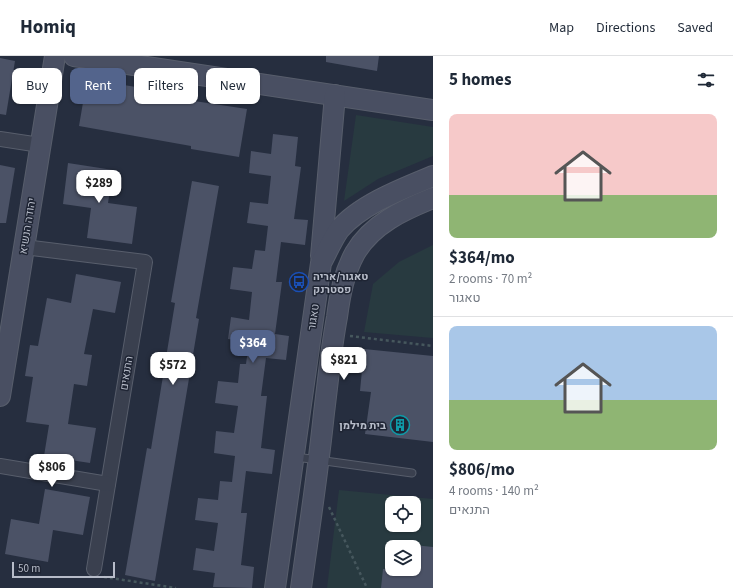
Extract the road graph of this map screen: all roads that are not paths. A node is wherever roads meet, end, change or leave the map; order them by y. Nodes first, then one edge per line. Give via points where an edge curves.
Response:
1 (55, 56) edge
2 (74, 56) edge
3 (335, 95) junction
4 (433, 110) edge
5 (0, 138) edge
6 (40, 145) junction
7 (433, 176) edge
8 (433, 198) edge
9 (24, 247) junction
10 (321, 263) junction
11 (0, 396) edge
12 (293, 456) junction
13 (0, 466) edge
14 (318, 470) junction
15 (412, 473) dead end
16 (108, 484) junction
17 (94, 569) road end
18 (275, 588) edge
19 (301, 588) edge

1 - 6 street, יהודה הנשיא
2 - 3 street
3 - 4 street
3 - 10 street
5 - 6 street
6 - 9 street, יהודה הנשיא
7 - 10 street, טאגור via 399,190 356,214 340,229
8 - 14 street, טאגור via 411,206 390,218 369,235 349,265 342,286 334,334
9 - 11 street, יהודה הנשיא
9 - 16 street, התנאים via 145,262
10 - 12 street, טאגור
12 - 14 lane
12 - 18 street, טאגור
13 - 16 street
14 - 15 lane
14 - 19 street, טאגור
16 - 17 street, התנאים

